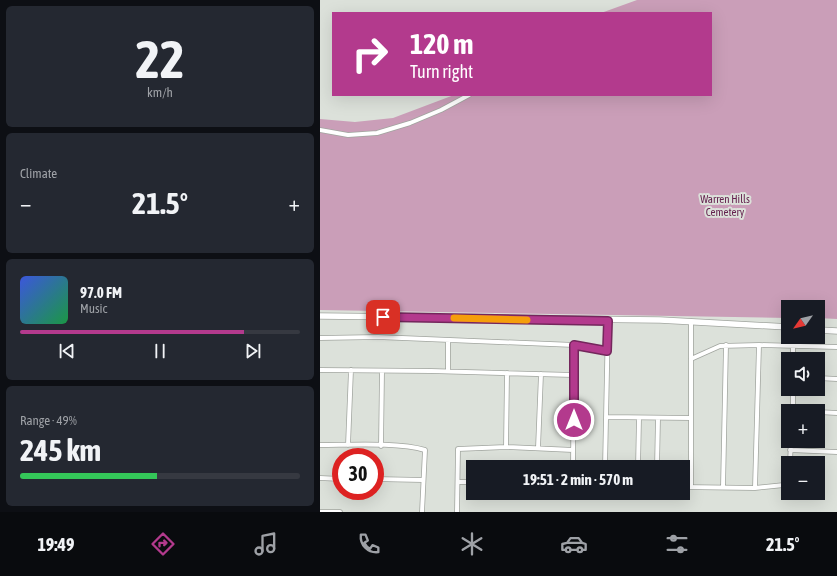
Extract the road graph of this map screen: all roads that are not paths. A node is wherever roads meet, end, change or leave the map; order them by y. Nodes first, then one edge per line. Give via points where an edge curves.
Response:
1 (467, 96) edge
2 (320, 130) edge
3 (320, 316) edge
4 (608, 321) junction
5 (691, 322) junction
6 (781, 327) edge
7 (825, 330) edge
8 (837, 331) edge
9 (320, 338) edge
10 (448, 340) junction
11 (574, 345) junction
12 (726, 345) junction
13 (759, 345) junction
14 (793, 346) junction
15 (837, 347) edge
16 (607, 351) junction
17 (793, 352) edge
18 (691, 359) junction
19 (320, 370) edge
20 (351, 370) junction
21 (382, 371) junction
22 (448, 371) junction
23 (507, 373) junction
24 (541, 374) junction
25 (573, 375) junction
26 (825, 378) edge
27 (837, 379) edge
28 (825, 412) edge
29 (837, 413) edge
30 (606, 417) junction
31 (638, 418) junction
32 (658, 418) junction
33 (691, 418) junction
34 (320, 445) edge
35 (348, 445) junction
36 (381, 446) junction
37 (506, 447) junction
38 (538, 448) junction
39 (574, 450) junction
40 (790, 450) joint
41 (837, 452) edge
42 (790, 456) edge
43 (573, 460) edge
44 (605, 460) edge
45 (638, 460) edge
46 (656, 460) edge
47 (320, 478) edge
48 (332, 479) edge
49 (384, 479) edge
50 (423, 480) junction
51 (458, 482) junction
52 (466, 482) edge
53 (781, 485) edge
54 (691, 487) joint
55 (723, 487) junction
56 (755, 488) junction
57 (320, 512) edge
58 (340, 512) edge
59 (422, 512) edge
60 (457, 512) edge

1 - 2 street via 417,120 377,133 348,135
3 - 4 street
4 - 5 street
4 - 16 street
5 - 6 street
5 - 18 street
7 - 8 street
9 - 10 street
10 - 11 street
10 - 22 street
11 - 16 street
11 - 25 street
12 - 13 street
12 - 18 street
12 - 55 street
13 - 14 street
13 - 56 street
14 - 15 street
14 - 17 street
16 - 30 street
18 - 33 street
19 - 20 street
20 - 21 street
20 - 35 street
21 - 22 street
21 - 36 street
22 - 23 street
23 - 24 street
23 - 37 street
24 - 25 street
24 - 38 street
25 - 39 street
26 - 27 street
28 - 29 street
30 - 31 street
30 - 44 street
31 - 32 street
31 - 45 street
32 - 33 street
32 - 46 street
33 - 54 street
34 - 35 street
35 - 36 street
36 - 50 street via 425,450
37 - 38 street
37 - 51 street via 458,449
38 - 39 street
39 - 43 street
40 - 41 street
40 - 42 street
47 - 48 street
49 - 50 street
50 - 59 street
51 - 52 street
51 - 60 street
53 - 56 street
54 - 55 street
55 - 56 street
57 - 58 street

